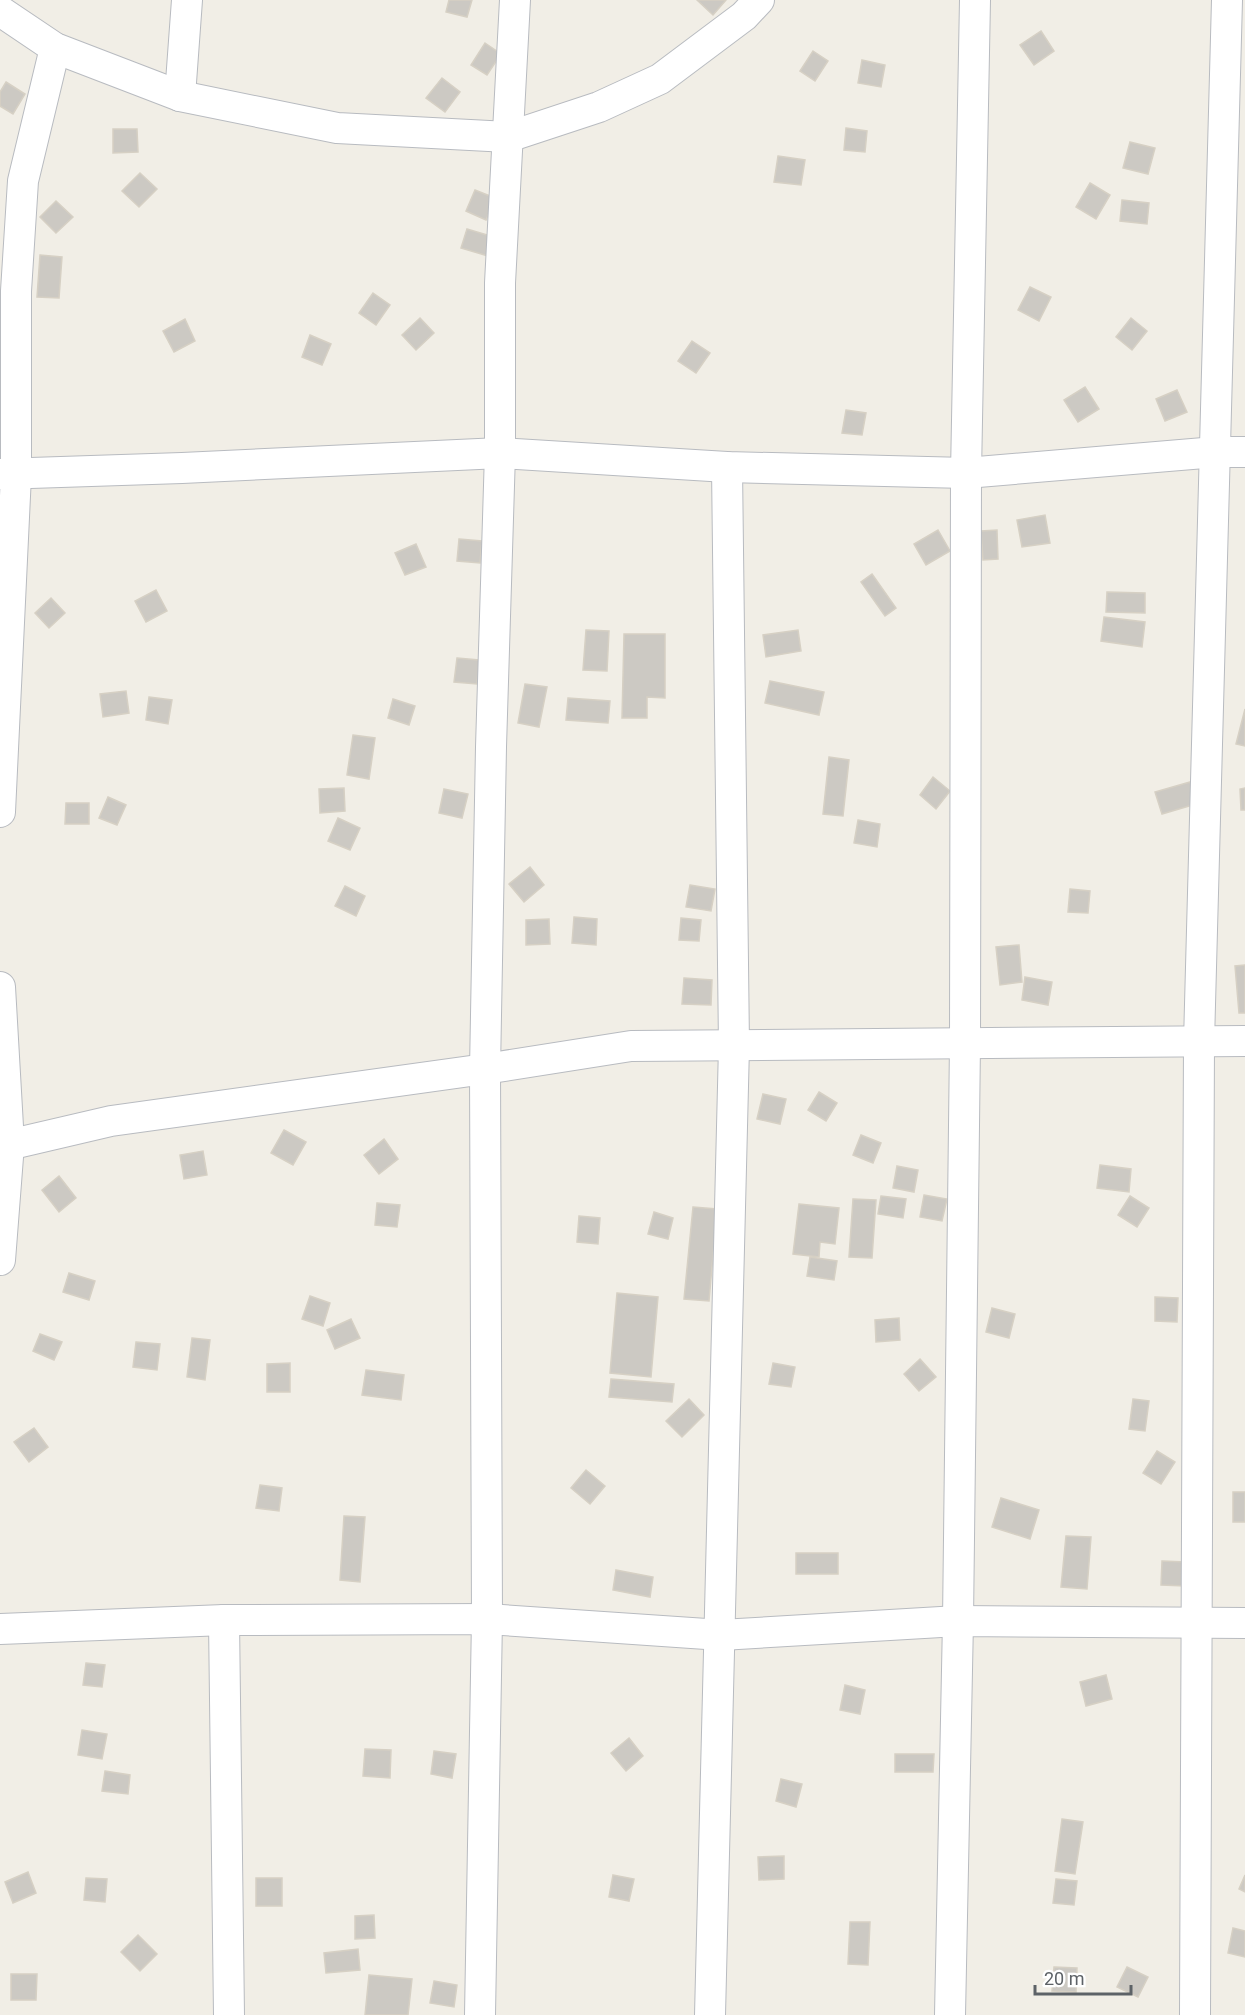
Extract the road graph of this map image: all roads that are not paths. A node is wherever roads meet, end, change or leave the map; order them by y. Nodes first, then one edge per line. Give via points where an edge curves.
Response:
1 (187, 0) edge
2 (514, 0) edge
3 (759, 0) edge
4 (975, 0) edge
5 (1227, 0) edge
6 (0, 11) edge
7 (55, 48) junction
8 (180, 96) junction
9 (508, 137) junction
10 (1231, 452) edge
11 (500, 453) junction
12 (727, 467) junction
13 (966, 473) junction
14 (8, 475) edge
15 (0, 812) edge
16 (0, 987) edge
17 (1245, 1041) edge
18 (1199, 1042) junction
19 (965, 1043) junction
20 (734, 1046) junction
21 (485, 1069) junction
22 (5, 1145) edge
23 (0, 1260) edge
24 (487, 1619) junction
25 (224, 1620) junction
26 (958, 1622) junction
27 (1196, 1623) junction
28 (1245, 1623) edge
29 (0, 1629) edge
30 (721, 1635) junction
31 (229, 2015) edge
32 (480, 2015) edge
33 (710, 2015) edge
34 (950, 2015) edge
35 (1195, 2015) edge

1 - 8 street
2 - 9 street
3 - 9 street via 744,16 660,79 599,106
4 - 13 street
5 - 10 street
6 - 7 street
7 - 8 street
7 - 14 street via 23,181
8 - 9 street via 337,128
9 - 11 street via 500,283
10 - 13 street
10 - 18 street
11 - 12 street
11 - 14 street
11 - 21 street
12 - 13 street
12 - 20 street
13 - 19 street
14 - 15 street
16 - 22 street
17 - 18 street
18 - 19 street
18 - 27 street
19 - 20 street
19 - 26 street
20 - 21 street via 631,1046
20 - 30 street
21 - 22 street via 111,1121
21 - 24 street
22 - 23 street
24 - 25 street
24 - 30 street
24 - 32 street
25 - 29 street
25 - 31 street
26 - 27 street
26 - 30 street
26 - 34 street
27 - 28 street
27 - 35 street
30 - 33 street

